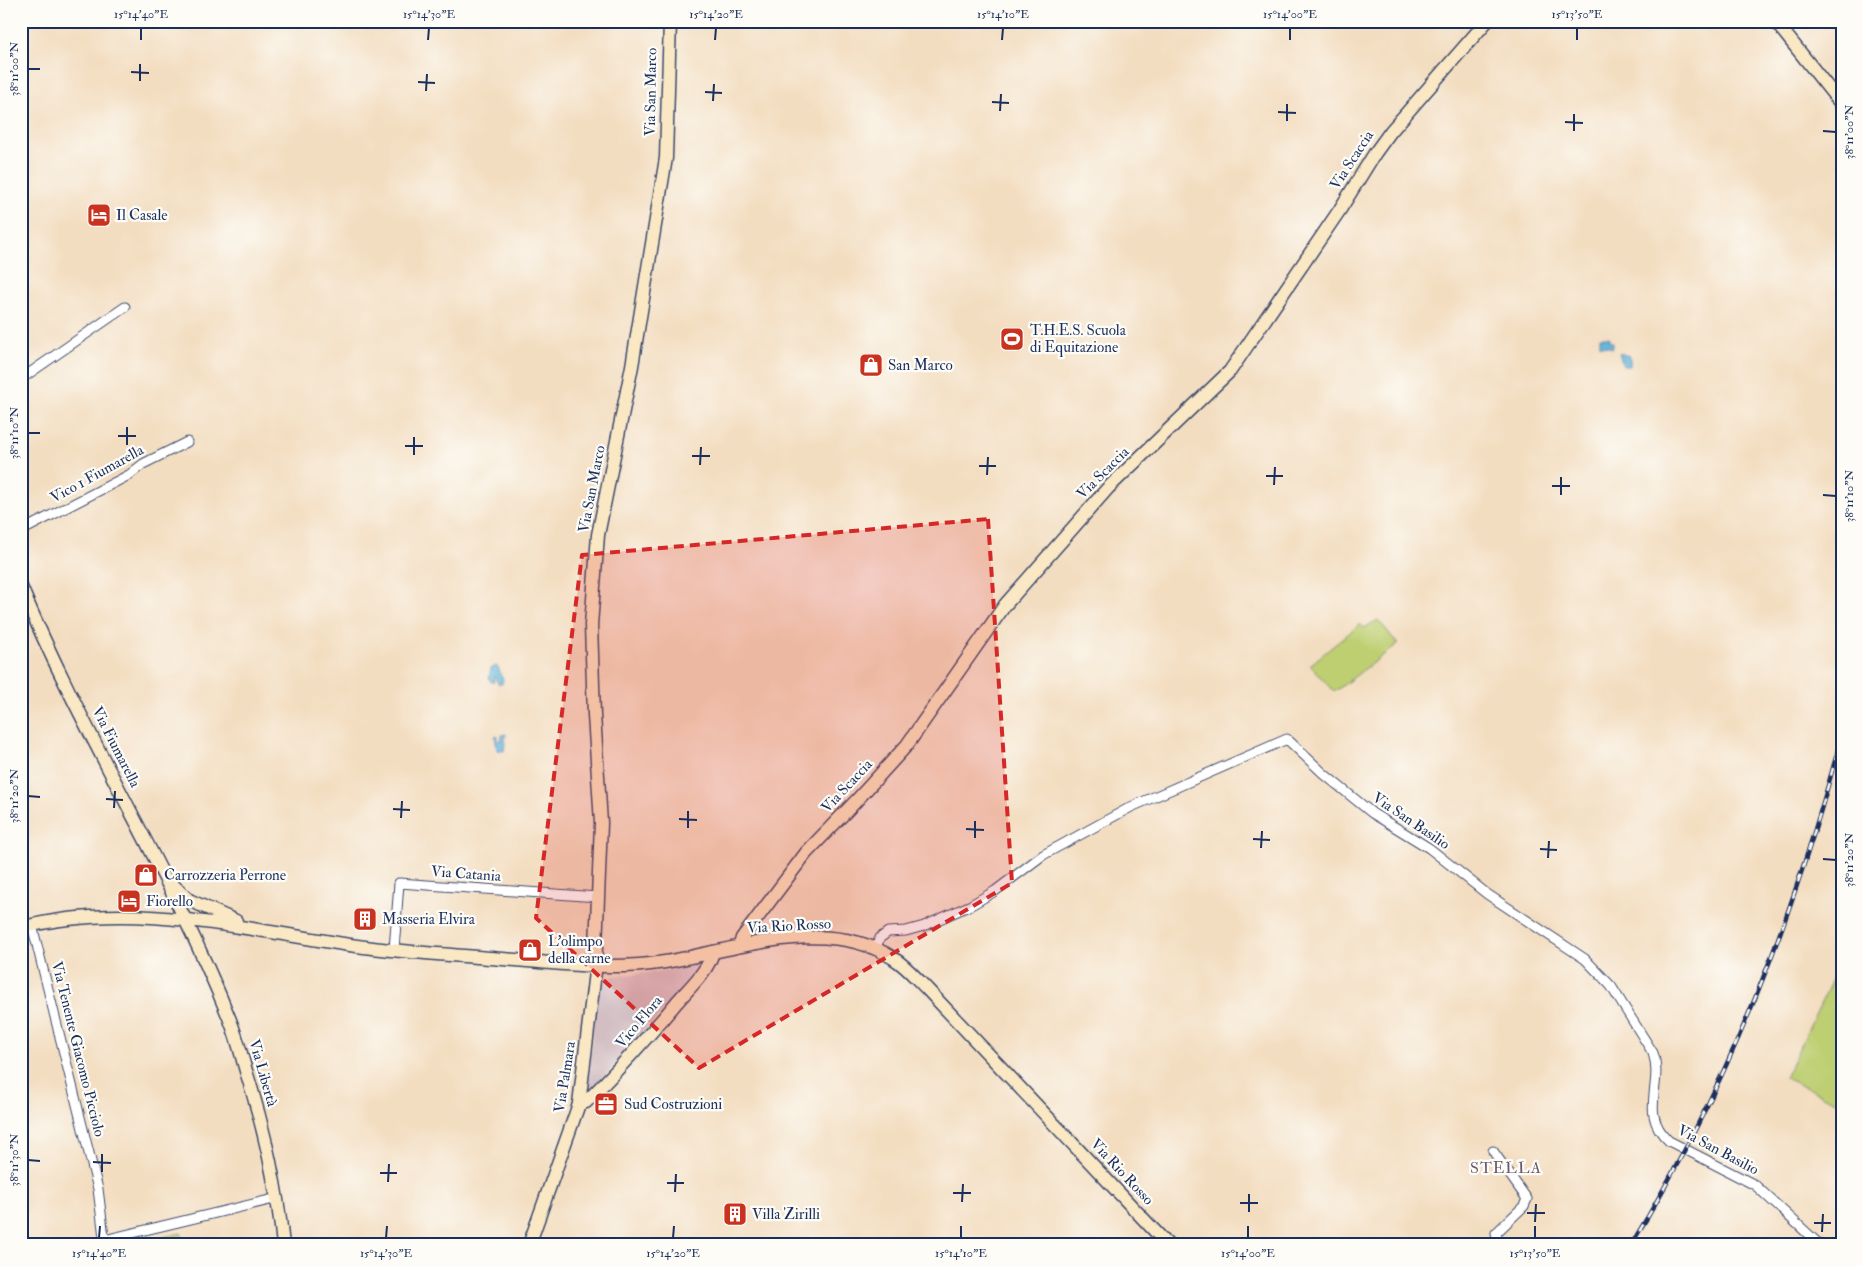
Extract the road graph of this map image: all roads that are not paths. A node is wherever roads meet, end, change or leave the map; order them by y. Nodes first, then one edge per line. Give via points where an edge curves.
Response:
1 (670, 21) edge
2 (1487, 21) edge
3 (1775, 21) edge
4 (1842, 105) edge
5 (125, 307) dead end
6 (21, 379) edge
7 (187, 442) dead end
8 (21, 531) edge
9 (21, 587) edge
10 (598, 897) junction
11 (184, 904) junction
12 (184, 919) junction
13 (27, 926) edge
14 (260, 929) junction
15 (740, 945) junction
16 (875, 949) junction
17 (394, 950) junction
18 (713, 952) junction
19 (595, 966) junction
20 (579, 1104) junction
21 (1493, 1151) dead end
22 (278, 1198) junction
23 (104, 1242) edge
24 (283, 1245) edge
25 (529, 1245) edge
26 (1168, 1245) edge
27 (1498, 1245) edge
28 (1820, 1245) edge

1 - 10 street, Via San Marco via 666,158 632,366 598,535 591,625 601,823
2 - 15 street, Via Scaccia via 1380,145 1230,371 1108,488 1004,605 906,745 806,853
3 - 4 street
5 - 6 street
7 - 8 street, Vico 1 Fiumarella
9 - 11 street, Via Fiumarella via 62,678 165,878
10 - 17 street, Via Catania via 399,883
10 - 19 street, Via San Marco
11 - 12 street, Via Fiumarella
11 - 14 street
12 - 13 street via 100,917
12 - 14 street
12 - 22 street, Via Libertà via 231,1022 253,1094
13 - 23 street, Via Tenente Giacomo Picciolo via 98,1189
14 - 17 street, Via Rio Rosso
15 - 16 street, Via Rio Rosso via 832,938
15 - 18 street, Via Rio Rosso
16 - 26 street, Via Rio Rosso via 892,958 927,989
16 - 28 street, Via San Basilio via 880,938 888,932 924,926 972,905 1044,856 1131,806 1287,739 1372,813 1429,848 1487,894 1600,973 1612,986 1653,1053 1656,1061 1652,1110 1660,1133 1669,1141 1754,1185
17 - 19 street, Via Rio Rosso
18 - 19 street, Via Rio Rosso via 662,962
18 - 20 street, Vico Flora via 696,980 628,1061 586,1102
19 - 20 street, Via Palmara
20 - 25 street, Via Palmara
21 - 27 street via 1527,1199 1496,1233
22 - 23 street, Via Tenente Giacomo Picciolo
22 - 24 street, Via Libertà

